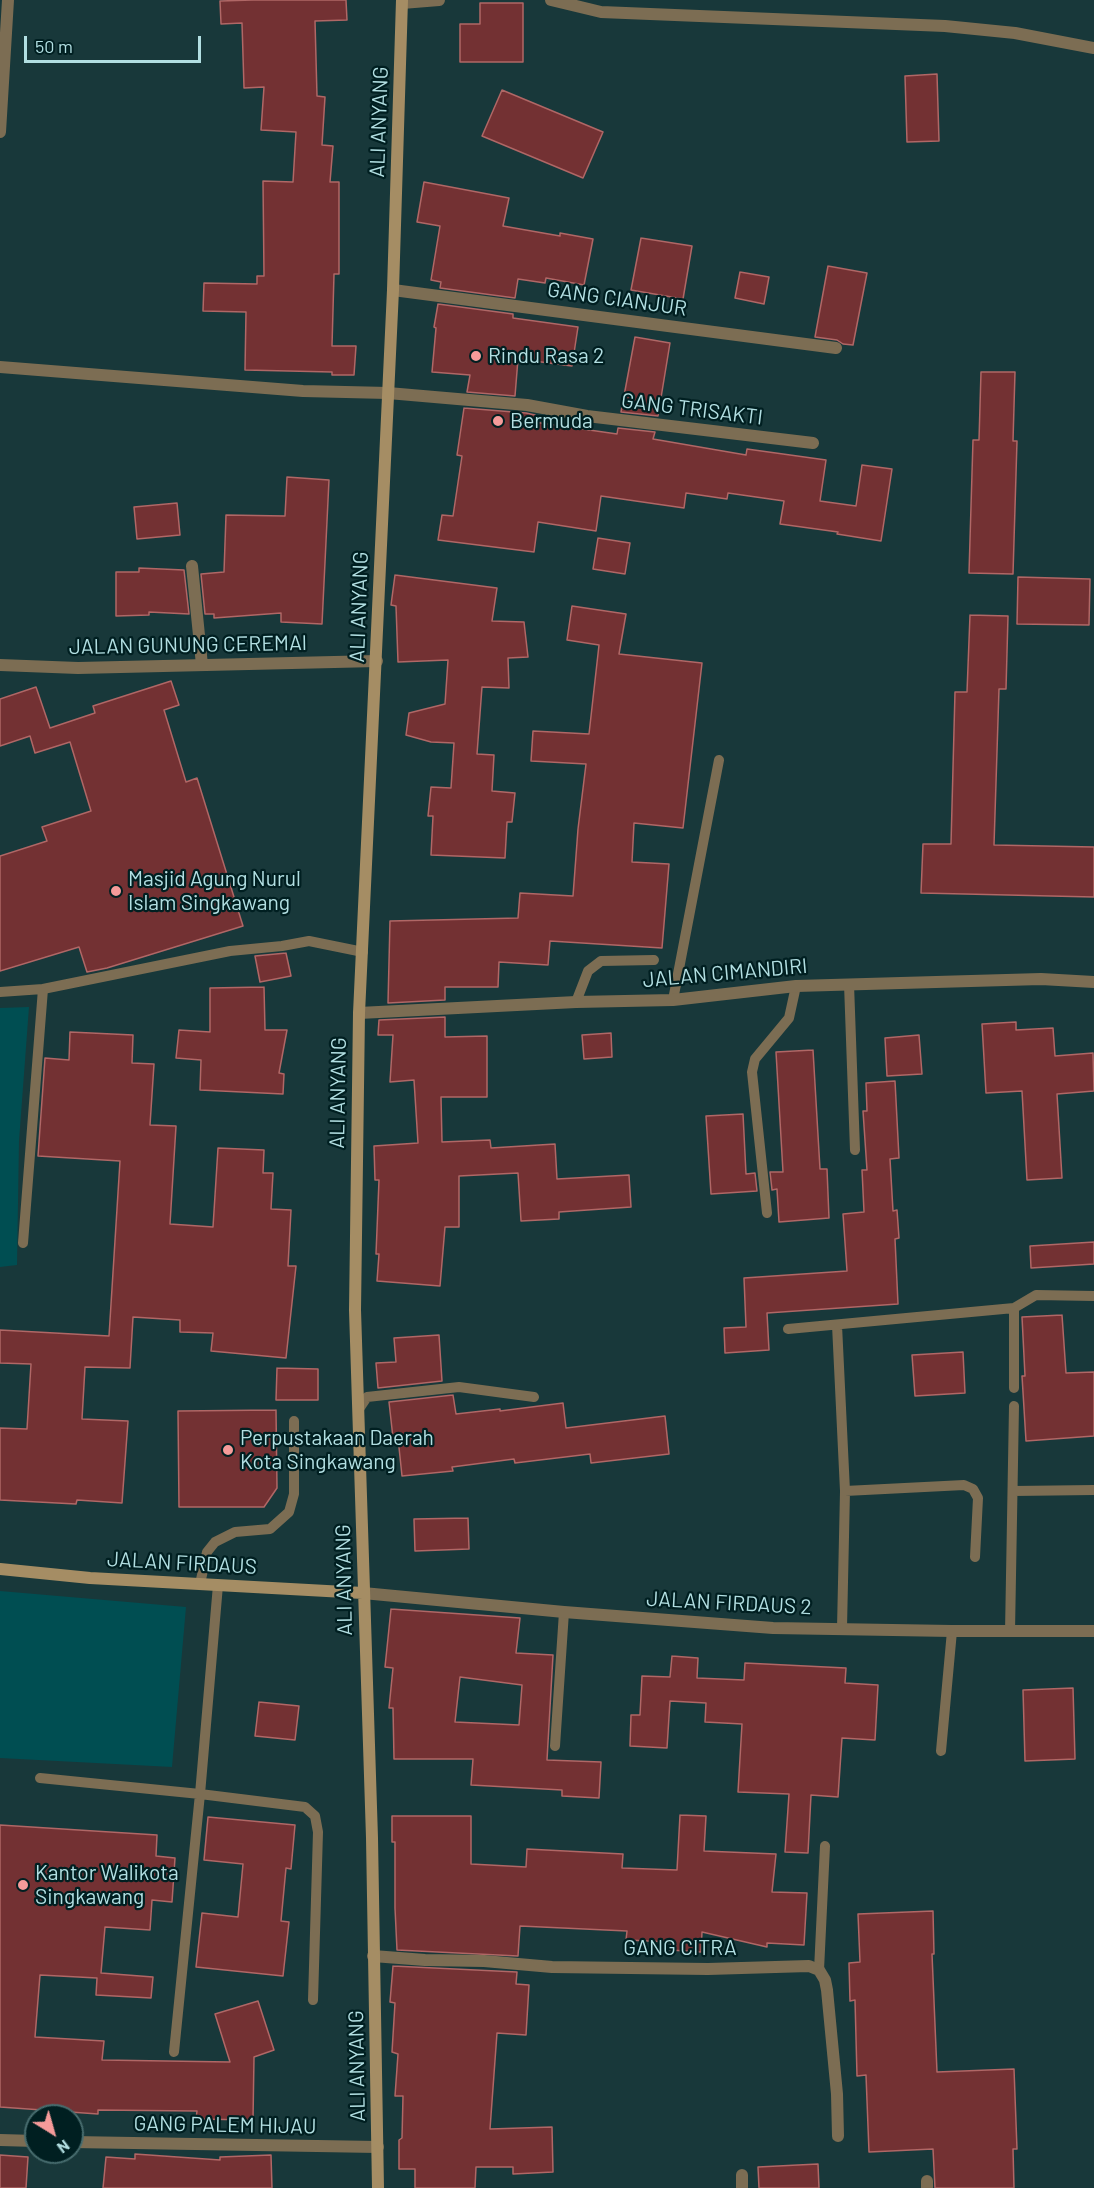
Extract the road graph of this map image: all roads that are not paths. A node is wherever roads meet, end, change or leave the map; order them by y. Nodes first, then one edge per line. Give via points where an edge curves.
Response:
1 (8, 0) edge
2 (439, 0) edge
3 (551, 0) edge
4 (402, 2) edge
5 (1094, 48) edge
6 (0, 132) edge
7 (393, 291) junction
8 (836, 348) dead end
9 (0, 367) edge
10 (388, 393) junction
11 (813, 443) dead end
12 (192, 566) dead end
13 (377, 661) junction
14 (0, 665) edge
15 (202, 665) junction
16 (719, 760) dead end
17 (363, 952) junction
18 (654, 960) dead end
19 (1094, 982) edge
20 (849, 984) junction
21 (796, 986) junction
22 (43, 989) junction
23 (0, 992) edge
24 (673, 1000) junction
25 (576, 1002) junction
26 (359, 1013) junction
27 (855, 1150) dead end
28 (767, 1213) dead end
29 (23, 1243) dead end
30 (1094, 1296) edge
31 (1014, 1308) junction
32 (837, 1325) junction
33 (788, 1329) dead end
34 (1014, 1388) dead end
35 (534, 1397) dead end
36 (1014, 1406) dead end
37 (358, 1409) junction
38 (294, 1421) dead end
39 (1094, 1490) edge
40 (845, 1491) junction
41 (1013, 1491) junction
42 (975, 1557) dead end
43 (0, 1569) edge
44 (200, 1584) junction
45 (218, 1585) junction
46 (363, 1593) junction
47 (564, 1612) junction
48 (842, 1628) junction
49 (952, 1631) junction
50 (1094, 1631) edge
51 (1010, 1632) junction
52 (555, 1746) dead end
53 (941, 1751) dead end
54 (40, 1778) dead end
55 (200, 1794) junction
56 (825, 1846) dead end
57 (373, 1956) junction
58 (819, 1970) junction
59 (313, 2000) dead end
60 (174, 2052) dead end
61 (837, 2136) dead end
62 (0, 2140) edge
63 (24, 2141) edge
64 (84, 2142) edge
65 (378, 2147) junction
66 (378, 2188) edge

1 - 6 street
2 - 4 street
3 - 5 street via 601,12 945,26 1015,33
4 - 7 street, ALI ANYANG
7 - 8 street, GANG CIANJUR
7 - 10 street, ALI ANYANG
9 - 10 street, GANG TRISAKTI via 303,391
10 - 11 street, GANG TRISAKTI via 527,405 587,416
10 - 13 street, ALI ANYANG
12 - 15 street
13 - 15 street, JALAN GUNUNG CEREMAI
13 - 17 street, ALI ANYANG
14 - 15 street, JALAN GUNUNG CEREMAI
16 - 24 lane
17 - 22 lane via 309,940 230,951
17 - 26 street, ALI ANYANG
18 - 25 lane via 601,961 588,971
19 - 20 street, JALAN CIMANDIRI via 1041,979
20 - 21 street, JALAN CIMANDIRI
20 - 27 lane
21 - 24 street, JALAN CIMANDIRI
21 - 28 lane via 789,1018 755,1059 752,1072
22 - 23 lane
22 - 29 lane
24 - 25 street, JALAN CIMANDIRI
25 - 26 street, JALAN CIMANDIRI
26 - 37 street, ALI ANYANG
30 - 31 lane via 1036,1295
31 - 32 lane
31 - 34 lane
32 - 33 lane
32 - 40 lane
35 - 37 lane via 459,1387 367,1397
36 - 41 lane
37 - 46 street, ALI ANYANG
38 - 44 lane via 294,1494 288,1512 270,1529 235,1532 214,1542 207,1552
39 - 41 lane
40 - 42 lane via 964,1485 973,1489 978,1498
40 - 48 lane
41 - 51 lane
43 - 44 street, JALAN FIRDAUS
44 - 45 street, JALAN FIRDAUS
45 - 46 street, JALAN FIRDAUS
45 - 55 lane
46 - 47 street, JALAN FIRDAUS 2
46 - 57 street, ALI ANYANG
47 - 48 street, JALAN FIRDAUS 2 via 773,1628
47 - 52 lane
48 - 49 street, JALAN FIRDAUS 2
49 - 51 street, JALAN FIRDAUS 2
49 - 53 lane
50 - 51 street, JALAN FIRDAUS 2
54 - 55 lane
55 - 59 lane via 305,1807 315,1816 318,1832
55 - 60 lane
56 - 58 lane
57 - 58 street, GANG CITRA via 552,1967 809,1966
57 - 65 street, ALI ANYANG
58 - 61 street via 829,2001
62 - 63 street
64 - 65 street, GANG PALEM HIJAU
65 - 66 street, ALI ANYANG

